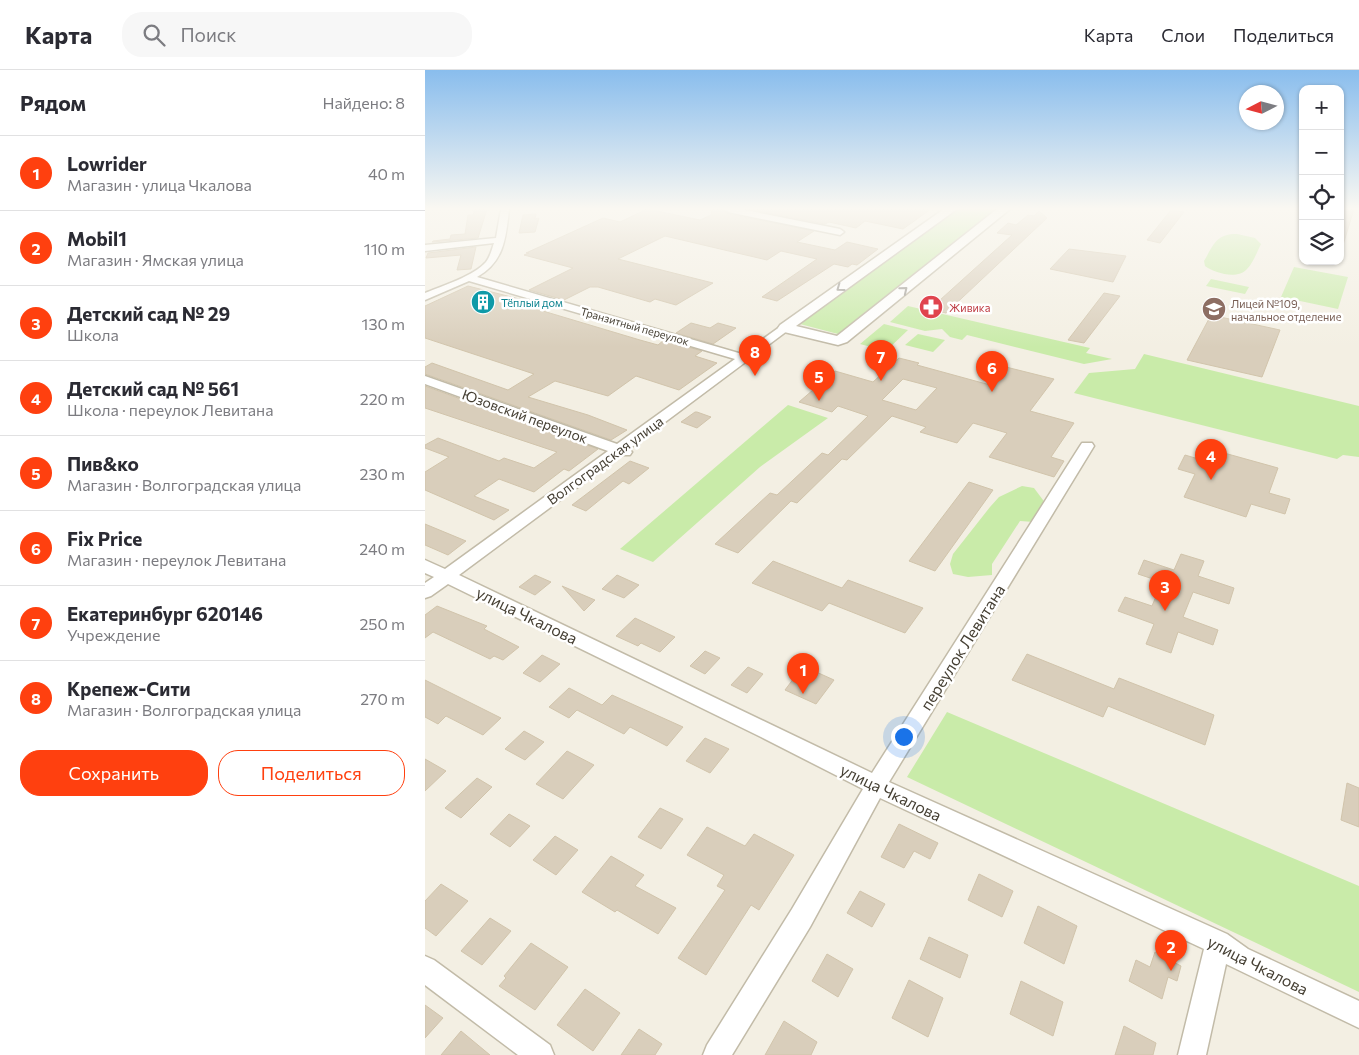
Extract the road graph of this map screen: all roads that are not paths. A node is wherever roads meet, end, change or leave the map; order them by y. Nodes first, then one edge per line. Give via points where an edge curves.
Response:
1 (493, 255) edge
2 (887, 255) edge
3 (946, 255) edge
4 (468, 278) junction
5 (426, 296) edge
6 (785, 328) junction
7 (744, 358) junction
8 (425, 380) edge
9 (1087, 446) dead end
10 (621, 451) junction
11 (425, 566) edge
12 (447, 576) junction
13 (425, 592) edge
14 (877, 786) junction
15 (1218, 943) junction
16 (425, 969) edge
17 (1359, 1015) edge
18 (540, 1055) edge
19 (717, 1055) edge
20 (1192, 1055) edge

1 - 4 street via 489,264
2 -> 6 street, Волгоградская улица
6 -> 3 street via 837,341
4 - 5 street
4 - 7 street, Транзитный переулок
6 - 7 street, Волгоградская улица
7 - 10 street, Волгоградская улица
8 - 10 street, Юзовский переулок
9 - 14 street, переулок Левитана
10 - 12 street, Волгоградская улица
11 - 12 street, улица Чкалова
12 - 13 street, Волгоградская улица
12 - 14 street, улица Чкалова
14 - 15 street, улица Чкалова
14 - 19 street, переулок Левитана
15 - 17 street, улица Чкалова via 1239,958
15 - 20 street
16 - 18 street

